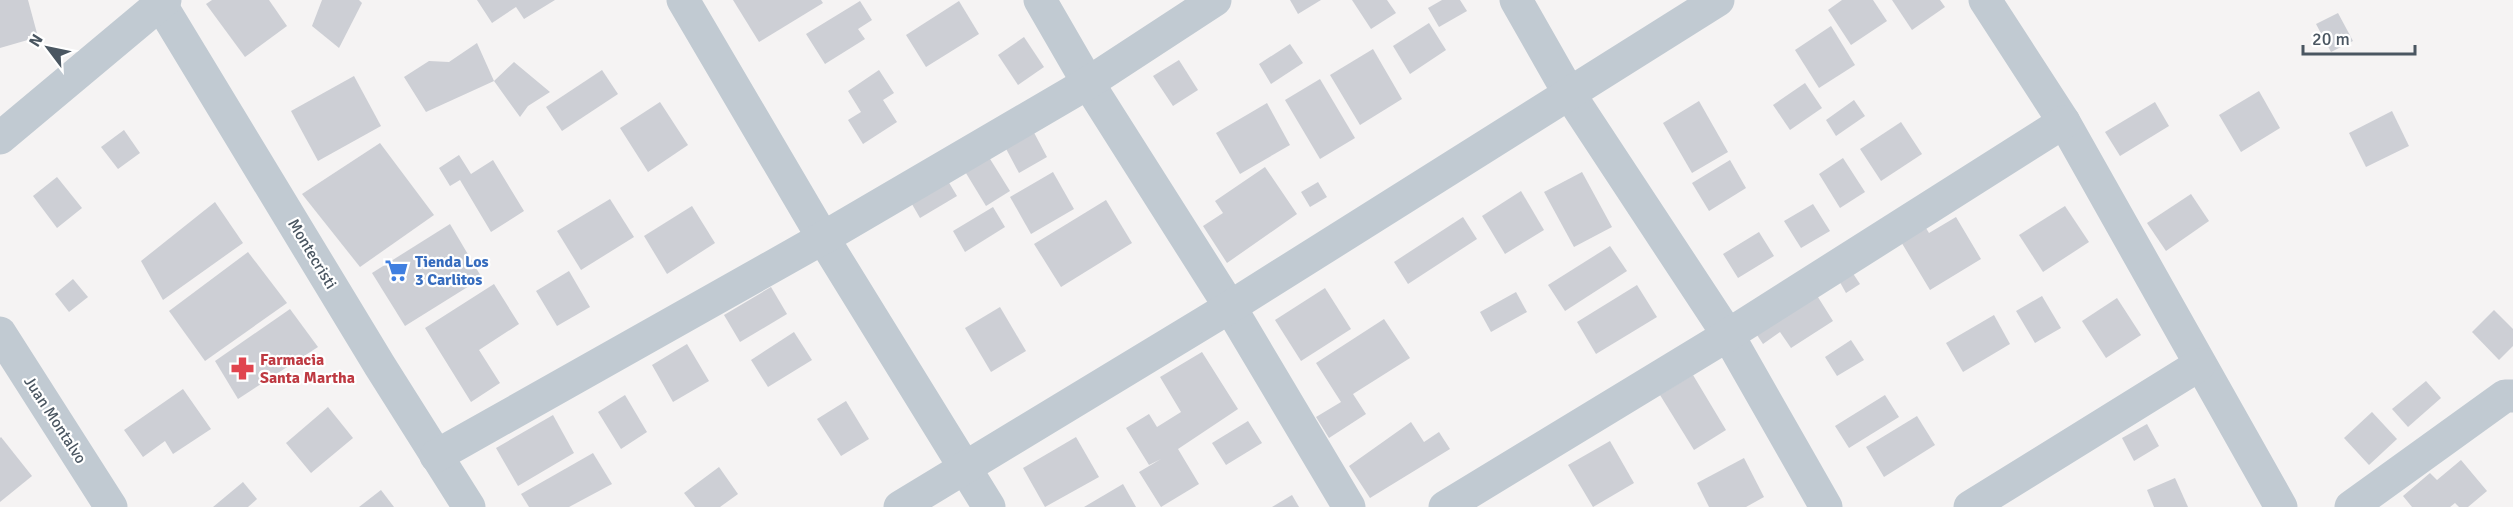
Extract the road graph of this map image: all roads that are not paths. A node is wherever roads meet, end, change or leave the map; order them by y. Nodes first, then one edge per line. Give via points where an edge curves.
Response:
1 (1040, 0) edge
2 (1215, 0) edge
3 (1516, 0) edge
4 (1718, 0) edge
5 (1985, 0) edge
6 (161, 1) edge
7 (692, 3) edge
8 (1088, 83) junction
9 (1570, 95) junction
10 (2064, 122) junction
11 (0, 138) edge
12 (823, 238) junction
13 (1230, 307) junction
14 (0, 333) edge
15 (1728, 335) junction
16 (2199, 365) junction
17 (2513, 396) edge
18 (436, 456) junction
19 (965, 469) junction
20 (111, 507) edge
21 (469, 507) edge
22 (900, 507) edge
23 (989, 507) edge
24 (1349, 507) edge
25 (1445, 507) edge
26 (1827, 507) edge
27 (1970, 507) edge
28 (2281, 507) edge
29 (2351, 507) edge

1 - 8 street
2 - 8 street
3 - 9 street
4 - 9 street
5 - 10 street
6 - 11 street
6 - 18 street, Montecristi
7 - 12 street
8 - 12 street
8 - 13 street
9 - 13 street
9 - 15 street
10 - 15 street
10 - 16 street
12 - 18 street
12 - 19 street
13 - 19 street
13 - 24 street
14 - 20 street, Juan Montalvo
15 - 25 street
15 - 26 street
16 - 27 street
16 - 28 street
17 - 29 street via 2505,396
18 - 21 street, Montecristi
19 - 22 street
19 - 23 street

